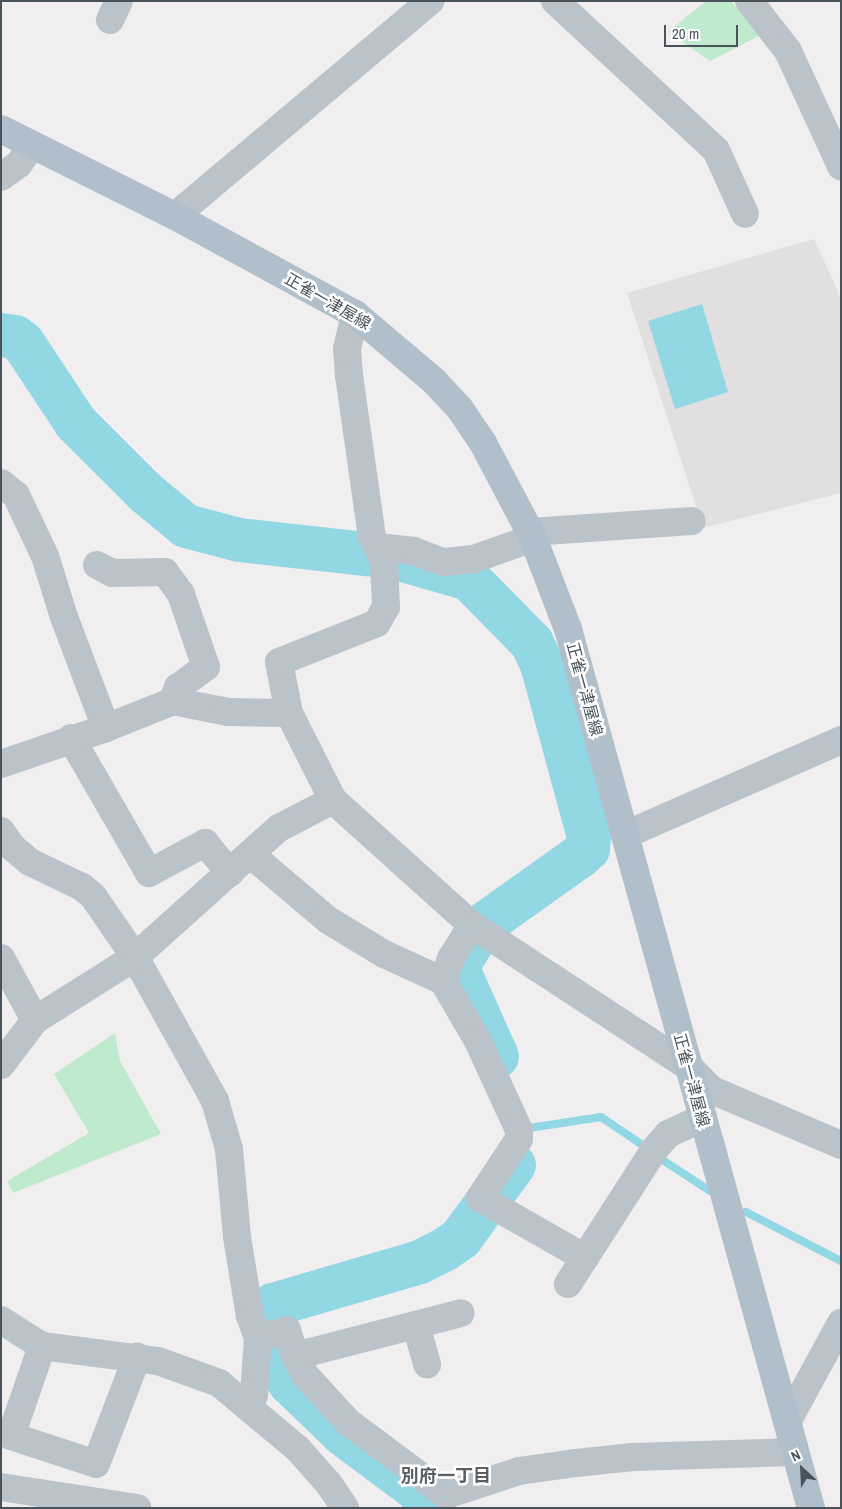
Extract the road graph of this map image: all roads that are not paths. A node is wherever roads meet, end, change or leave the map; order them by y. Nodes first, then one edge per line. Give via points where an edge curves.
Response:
1 (430, 1) edge
2 (555, 1) edge
3 (749, 1) edge
4 (1, 129) edge
5 (32, 145) junction
6 (841, 166) edge
7 (1, 177) edge
8 (745, 214) dead end
9 (175, 216) junction
10 (355, 314) junction
11 (1, 483) edge
12 (692, 521) dead end
13 (532, 535) junction
14 (380, 552) junction
15 (97, 565) dead end
16 (172, 701) junction
17 (289, 714) junction
18 (106, 728) junction
19 (71, 738) junction
20 (841, 740) edge
21 (1, 764) edge
22 (333, 800) junction
23 (1, 831) edge
24 (625, 835) junction
25 (250, 854) junction
26 (230, 873) junction
27 (478, 929) junction
28 (1, 958) edge
29 (135, 958) junction
30 (443, 981) junction
31 (35, 1020) junction
32 (1, 1065) edge
33 (688, 1067) junction
34 (702, 1118) junction
35 (841, 1145) edge
36 (584, 1258) junction
37 (568, 1284) dead end
38 (461, 1313) dead end
39 (1, 1320) edge
40 (841, 1323) edge
41 (416, 1324) junction
42 (267, 1335) junction
43 (42, 1346) junction
44 (295, 1356) junction
45 (137, 1358) junction
46 (427, 1364) dead end
47 (246, 1403) junction
48 (787, 1422) junction
49 (795, 1452) junction
50 (1, 1487) edge
51 (137, 1508) edge
52 (345, 1508) edge
53 (810, 1508) edge

1 - 9 street
2 - 8 street via 716,150
3 - 6 street via 788,51
4 - 5 main road, 正雀一津屋線
5 - 7 street via 19,164
5 - 9 main road, 正雀一津屋線
9 - 10 main road, 正雀一津屋線
10 - 13 main road, 正雀一津屋線 via 406,355 460,409 483,443
10 - 14 street via 347,349 349,376 372,537
11 - 18 street via 16,495 45,556
12 - 13 street
13 - 14 street via 474,558 444,562 412,551
13 - 24 main road, 正雀一津屋線 via 568,628
14 - 17 street via 386,607 377,623 279,662
15 - 16 street via 112,573 165,572 181,594 206,667 178,688
16 - 17 street via 228,712
16 - 18 street
17 - 22 street
18 - 19 street
19 - 21 street
19 - 26 street via 149,873 205,843
20 - 24 street
22 - 25 street via 279,828
22 - 27 street
23 - 29 street via 12,847 30,862 82,887 93,896
24 - 33 main road, 正雀一津屋線
25 - 26 street
25 - 30 street via 328,920 384,954
26 - 29 street
27 - 30 street via 451,958
27 - 33 street
28 - 31 street
29 - 31 street
29 - 42 street via 214,1100 229,1149 237,1236 250,1316
30 - 36 street via 478,1041 519,1130 519,1139 480,1198
31 - 32 street
33 - 34 main road, 正雀一津屋線
33 - 35 street via 712,1090
34 - 36 street via 668,1134 654,1150
34 - 48 main road, 正雀一津屋線
36 - 37 street
38 - 41 street
39 - 43 street
40 - 48 street
41 - 44 street
41 - 46 street
42 - 44 street via 287,1330
42 - 47 street via 254,1395
43 - 45 street
43 - 45 street via 11,1436 96,1464
44 - 49 street via 305,1375 348,1422 446,1495 519,1471 576,1463
45 - 47 street via 200,1375
47 - 52 street via 298,1449 330,1484
48 - 49 main road, 正雀一津屋線
49 - 53 main road, 正雀一津屋線
50 - 51 street

